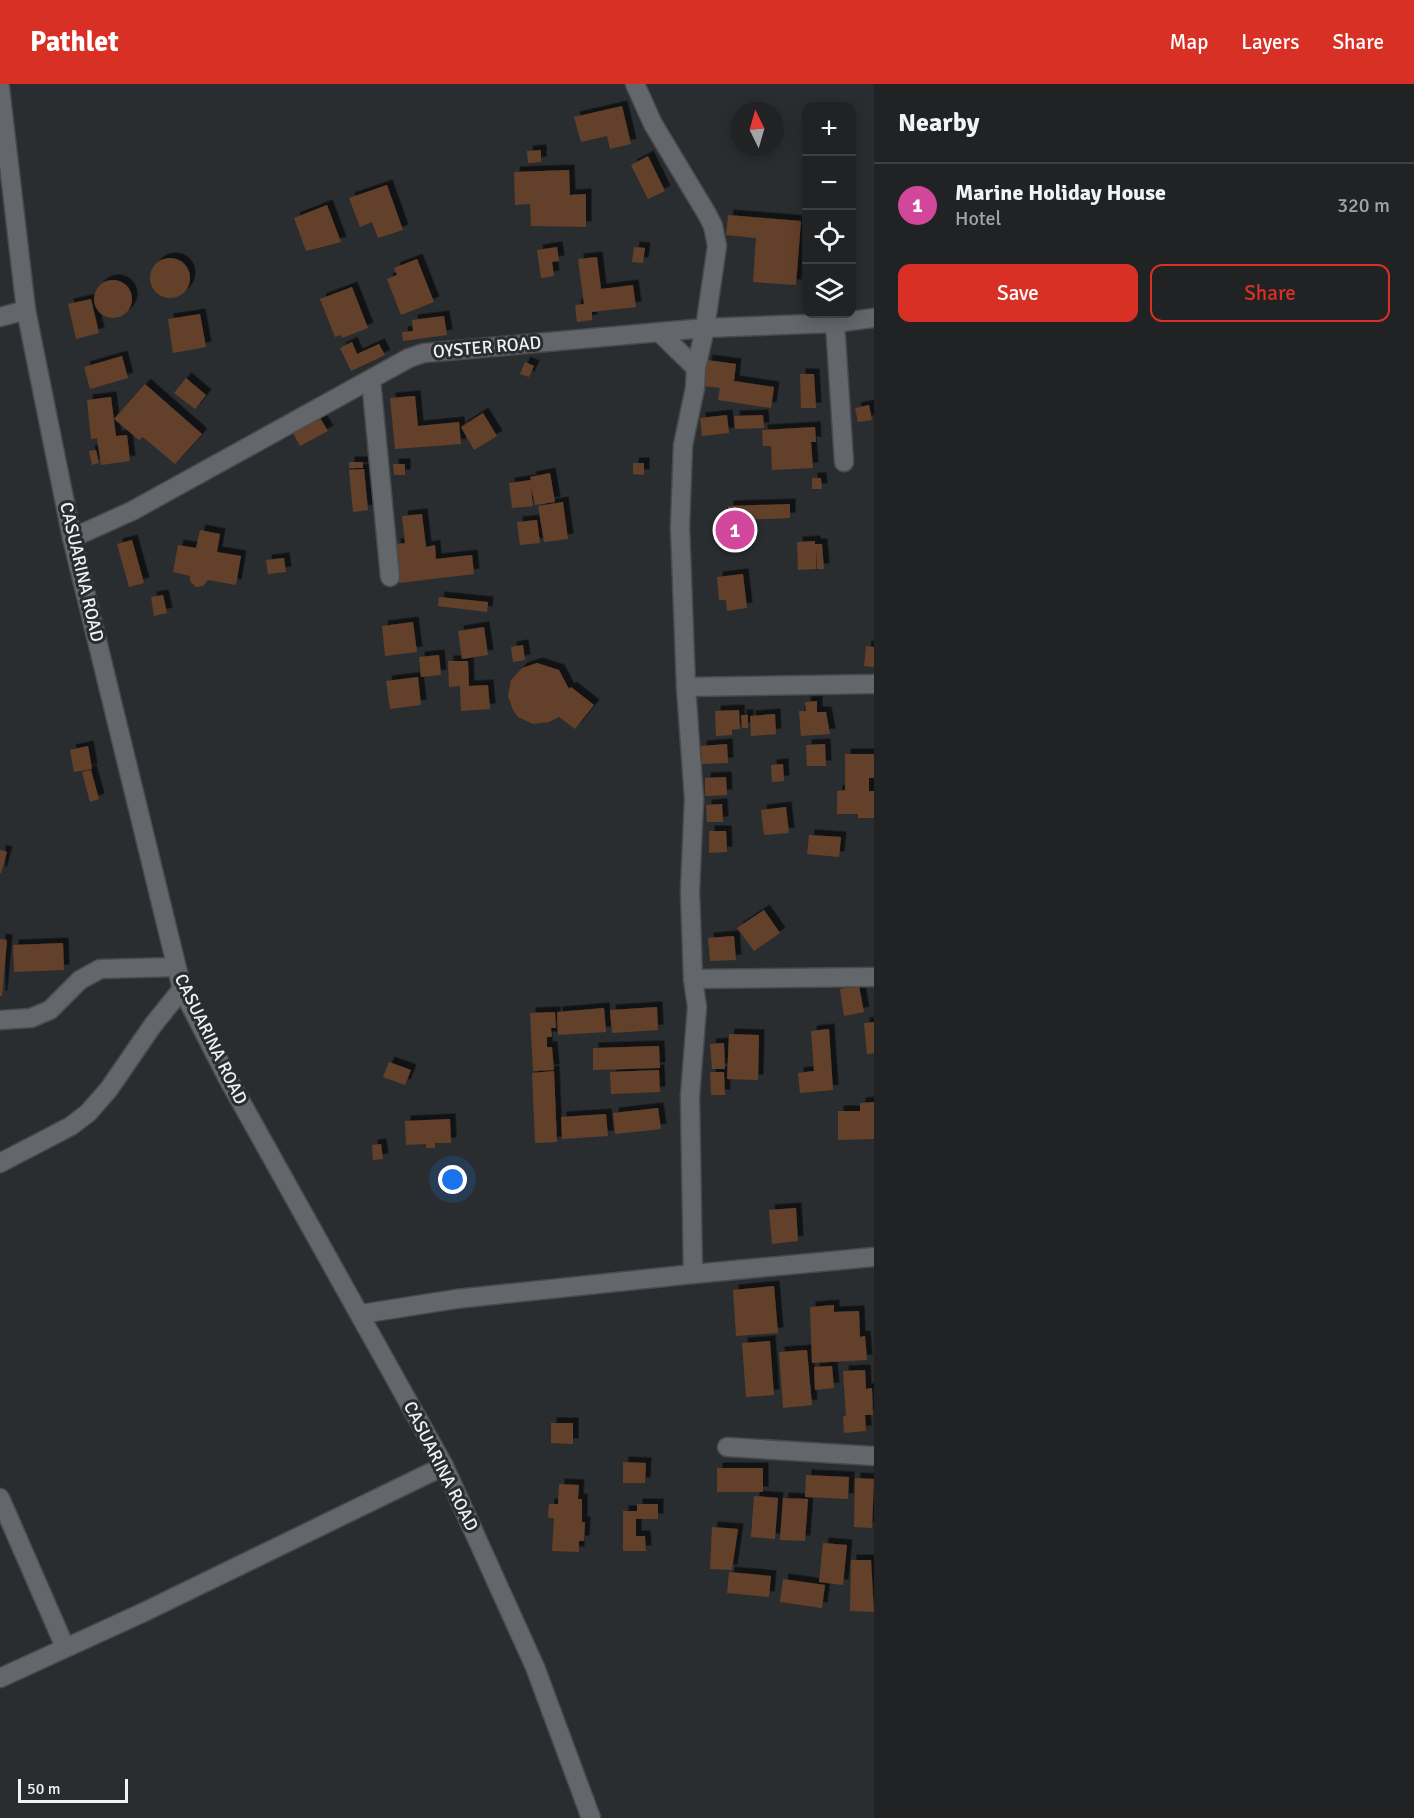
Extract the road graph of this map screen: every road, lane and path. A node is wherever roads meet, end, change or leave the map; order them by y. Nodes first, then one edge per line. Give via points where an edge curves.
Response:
1 (635, 84) edge
2 (0, 88) edge
3 (26, 310) junction
4 (0, 317) edge
5 (874, 318) edge
6 (835, 323) junction
7 (705, 328) junction
8 (659, 332) junction
9 (696, 368) junction
10 (371, 380) junction
11 (844, 462) dead end
12 (72, 538) junction
13 (390, 577) dead end
14 (874, 684) edge
15 (686, 687) junction
16 (175, 967) junction
17 (874, 977) edge
18 (693, 979) junction
19 (182, 988) junction
20 (0, 1020) edge
21 (0, 1162) edge
22 (874, 1257) edge
23 (693, 1274) junction
24 (361, 1314) junction
25 (727, 1447) dead end
26 (874, 1456) edge
27 (444, 1466) junction
28 (0, 1498) edge
29 (65, 1647) junction
30 (0, 1678) edge
31 (591, 1818) edge

1 - 7 street via 653,124 713,226 717,246
2 - 3 street, CASUARINA ROAD
3 - 4 street
3 - 12 street, CASUARINA ROAD
5 - 6 street, OYSTER ROAD
6 - 7 street, OYSTER ROAD
6 - 11 street
7 - 8 street, OYSTER ROAD
7 - 9 street
8 - 9 street
8 - 10 street, OYSTER ROAD via 424,353
9 - 15 street via 683,445 680,527
10 - 12 street, OYSTER ROAD via 132,511
10 - 13 street
12 - 16 street, CASUARINA ROAD
14 - 15 street
15 - 18 street via 694,799 690,891
16 - 19 street, CASUARINA ROAD
16 - 20 street via 100,969 80,980 50,1010 31,1018
17 - 18 street
18 - 23 street via 697,1007 690,1096
19 - 21 street via 110,1089 88,1113 72,1126
19 - 24 street, CASUARINA ROAD
22 - 23 street
23 - 24 street via 467,1298
24 - 27 street, CASUARINA ROAD
25 - 26 street
27 - 29 street
27 - 31 street, CASUARINA ROAD via 535,1667
28 - 29 street
29 - 30 street

